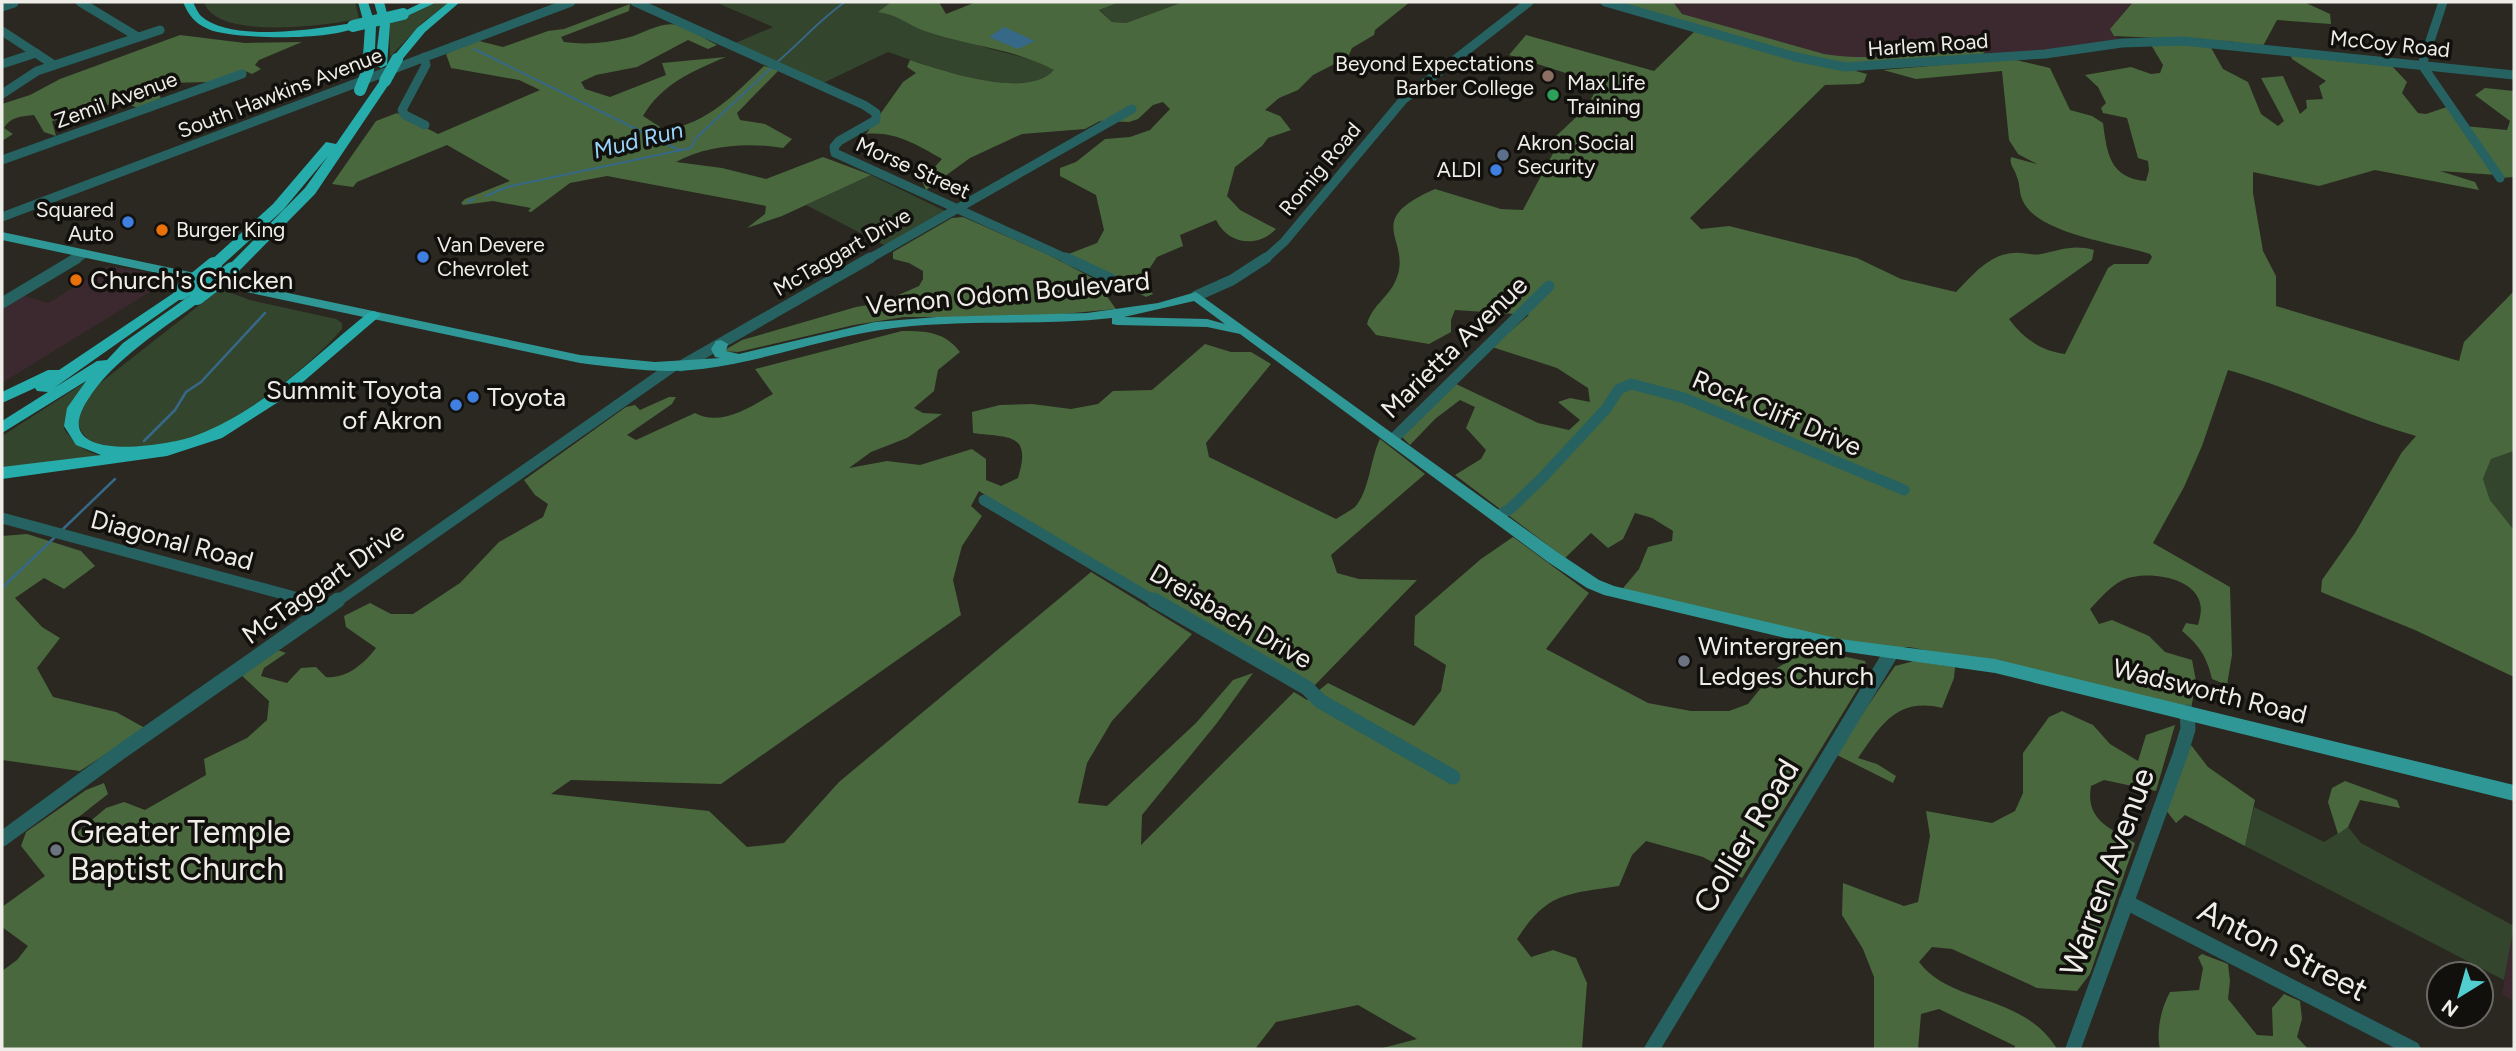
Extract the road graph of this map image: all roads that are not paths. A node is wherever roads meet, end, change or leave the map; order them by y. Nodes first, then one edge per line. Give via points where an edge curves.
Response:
1 (80, 2) edge
2 (188, 2) edge
3 (199, 2) edge
4 (363, 2) edge
5 (379, 2) edge
6 (423, 2) edge
7 (432, 2) edge
8 (455, 2) edge
9 (571, 2) edge
10 (635, 2) edge
11 (1529, 2) edge
12 (1605, 2) edge
13 (2444, 2) edge
14 (14, 3) edge
15 (2, 7) edge
16 (401, 12) junction
17 (355, 24) junction
18 (160, 30) dead end
19 (3, 33) edge
20 (138, 37) junction
21 (2262, 48) joint
22 (36, 53) junction
23 (424, 57) junction
24 (2, 64) edge
25 (54, 65) junction
26 (2422, 65) junction
27 (242, 74) dead end
28 (2514, 75) edge
29 (380, 82) junction
30 (2, 94) edge
31 (1132, 109) dead end
32 (425, 125) dead end
33 (2, 160) edge
34 (2500, 178) dead end
35 (956, 209) junction
36 (2, 217) edge
37 (2, 236) edge
38 (84, 254) junction
39 (1549, 286) dead end
40 (1120, 289) dead end
41 (1196, 296) junction
42 (2, 303) edge
43 (379, 316) junction
44 (1085, 317) junction
45 (1249, 335) junction
46 (136, 341) junction
47 (721, 344) junction
48 (103, 347) junction
49 (743, 358) junction
50 (676, 367) junction
51 (2, 398) edge
52 (2, 414) edge
53 (2, 428) edge
54 (1392, 440) junction
55 (2, 473) edge
56 (1904, 490) dead end
57 (984, 500) dead end
58 (1497, 516) junction
59 (2, 518) edge
60 (329, 606) junction
61 (1891, 653) junction
62 (2187, 712) junction
63 (1453, 776) dead end
64 (2514, 793) edge
65 (2, 839) edge
66 (2126, 902) junction
67 (1652, 1049) edge
68 (2073, 1049) edge
69 (2413, 1049) edge

1 - 20 street
2 - 17 highway via 202,21 239,32 292,34
3 - 17 highway via 201,12 237,27 306,29
4 - 48 highway, bridge via 369,13 368,70 345,124 316,163 278,207 214,265
5 - 29 highway via 385,24
6 - 16 highway
7 - 16 highway
8 - 29 highway, bridge via 421,30
9 - 23 street, South Hawkins Avenue
10 - 35 street, Morse Street via 873,110 874,123 839,141 835,153
11 - 41 street, Romig Road via 1403,100 1266,259
12 - 21 street, Harlem Road via 1845,67 2045,54 2150,41
13 - 26 street
14 - 15 street
16 - 17 highway, bridge
18 - 20 street
19 - 22 street
20 - 25 street
21 - 26 street, McCoy Road
22 - 24 street
22 - 25 street
23 - 32 street via 426,65 402,110
23 - 36 street, South Hawkins Avenue
25 - 30 street via 25,77
26 - 28 street, McCoy Road
26 - 34 street
27 - 33 street, Zemil Avenue
29 - 46 highway, bridge via 310,191 232,270
31 - 35 street, McTaggart Drive
35 - 40 street, Morse Street via 1111,279
35 - 47 street, McTaggart Drive
37 - 38 main road, Vernon Odom Boulevard
38 - 42 street
38 - 43 main road, Vernon Odom Boulevard
39 - 54 street, Marietta Avenue
41 - 44 main road, Vernon Odom Boulevard via 1140,311
41 - 45 main road
43 - 46 highway via 260,408 214,435 149,452 100,450 78,438 72,417 83,394
43 - 50 main road, Vernon Odom Boulevard via 604,363
43 - 55 highway via 255,419 214,441 158,455
44 - 45 main road via 1207,323
44 - 49 main road, Vernon Odom Boulevard via 898,323
45 - 54 main road
46 - 53 highway
47 - 49 main road via 720,354
47 - 50 street, McTaggart Drive
48 - 51 highway
48 - 52 highway
49 - 50 main road, Vernon Odom Boulevard
50 - 60 street, McTaggart Drive
54 - 58 main road
56 - 58 street, Rock Cliff Drive via 1684,398 1631,384 1619,389 1542,478
57 - 63 street, Dreisbach Drive
58 - 61 main road via 1579,575 1610,590 1771,631
59 - 60 street, Diagonal Road
60 - 65 street, McTaggart Drive
61 - 62 main road, Wadsworth Road via 1995,666
61 - 67 street, Collier Road
62 - 64 main road, Wadsworth Road
62 - 66 street, Warren Avenue via 2188,729 2180,755
66 - 68 street, Warren Avenue
66 - 69 street, Anton Street

